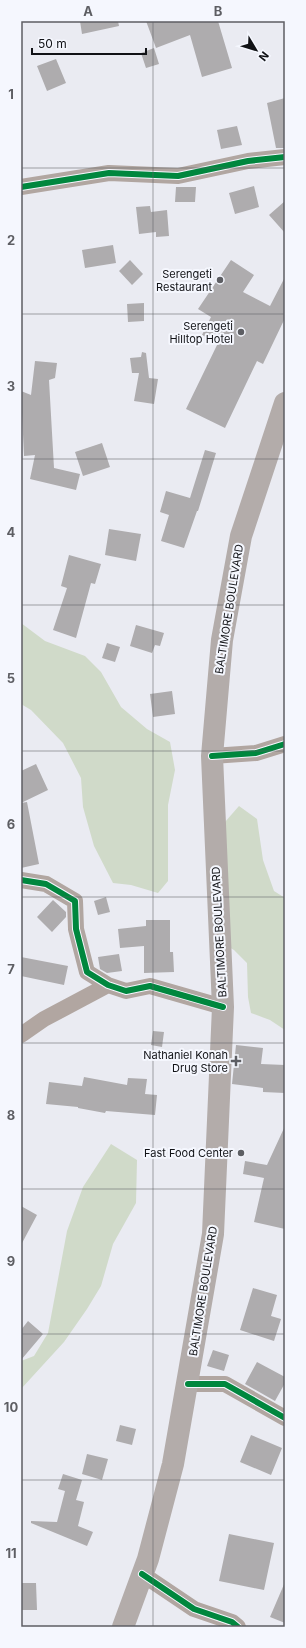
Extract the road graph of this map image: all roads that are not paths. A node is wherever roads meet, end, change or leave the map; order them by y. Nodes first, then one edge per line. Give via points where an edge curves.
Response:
1 (285, 158) edge
2 (21, 187) edge
3 (285, 403) edge
4 (285, 744) edge
5 (212, 756) junction
6 (21, 880) edge
7 (108, 985) junction
8 (223, 1007) junction
9 (21, 1035) edge
10 (188, 1384) junction
11 (285, 1418) edge
12 (142, 1574) junction
13 (123, 1627) edge
14 (238, 1627) edge

1 - 2 street via 248,160 178,176 109,173
3 - 5 highway, BALTIMORE BOULEVARD via 241,536 222,640
4 - 5 street via 256,754
5 - 8 highway, BALTIMORE BOULEVARD
6 - 7 street via 46,884 76,901 76,929 87,972
7 - 8 street via 126,991 150,986
7 - 9 street via 44,1019
8 - 10 highway, BALTIMORE BOULEVARD via 213,1234
10 - 11 street via 225,1384
10 - 12 highway, BALTIMORE BOULEVARD via 173,1464
12 - 13 highway, BALTIMORE BOULEVARD
12 - 14 street via 194,1609 232,1622

